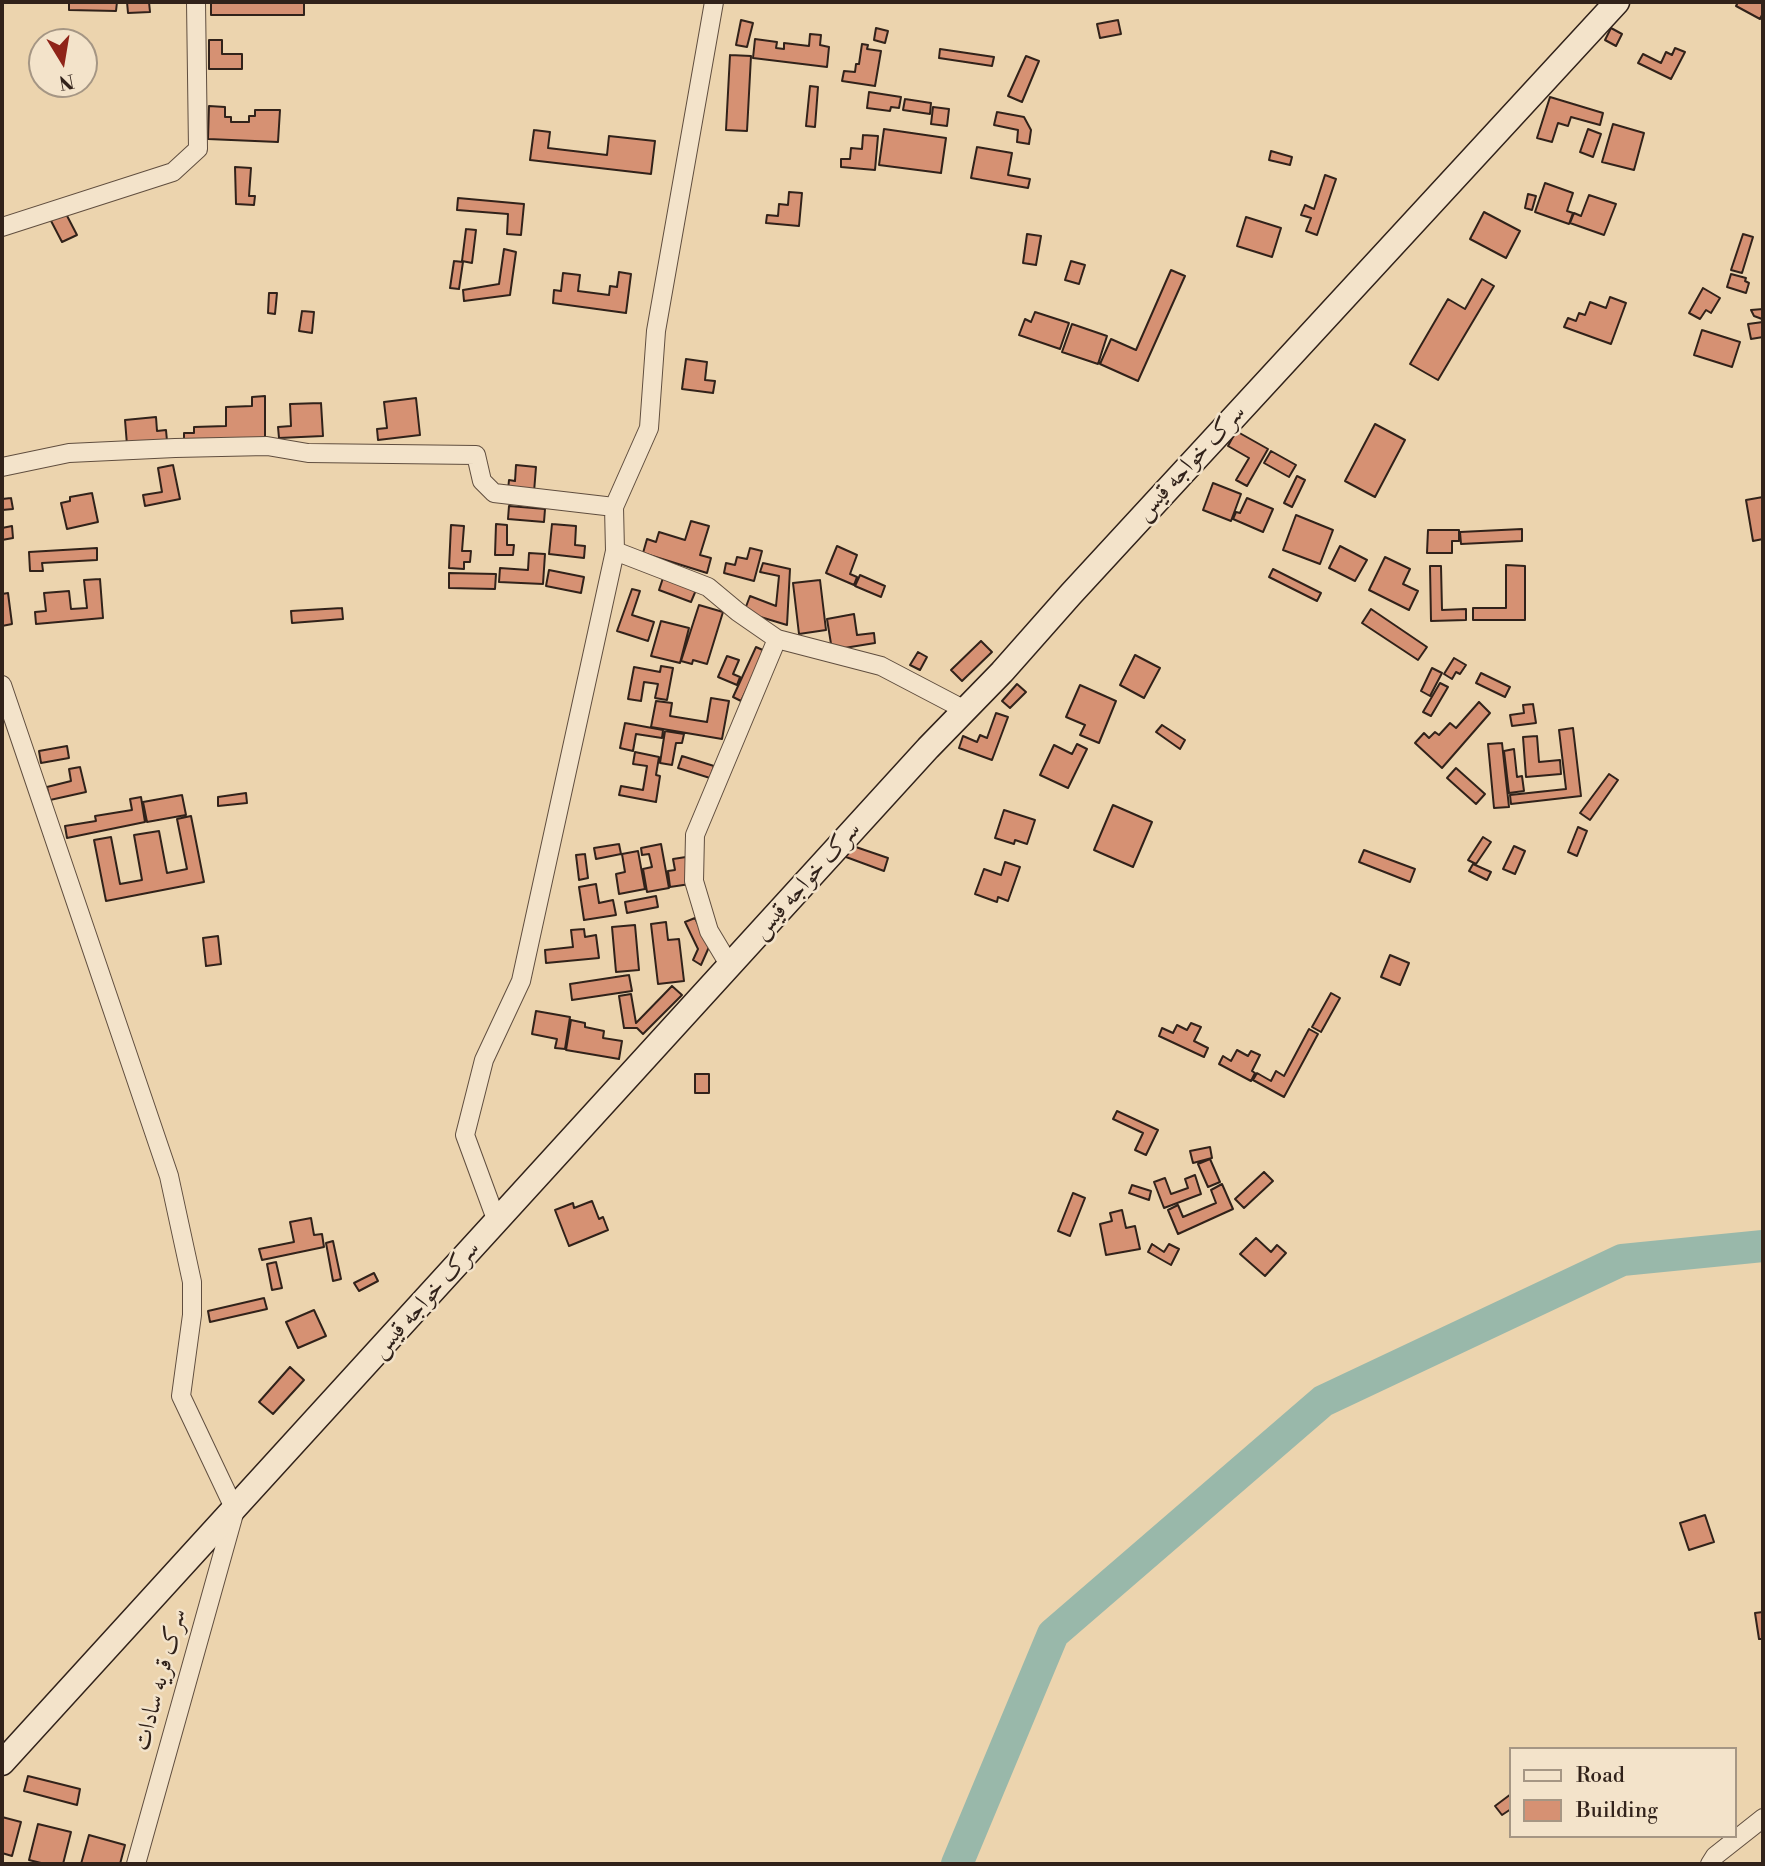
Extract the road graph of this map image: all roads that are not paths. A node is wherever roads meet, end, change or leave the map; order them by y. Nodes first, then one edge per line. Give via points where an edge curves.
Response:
1 (196, 2) edge
2 (714, 2) edge
3 (1617, 2) edge
4 (2, 227) edge
5 (2, 467) edge
6 (614, 507) junction
7 (615, 551) junction
8 (777, 639) junction
9 (2, 685) edge
10 (965, 710) junction
11 (730, 965) junction
12 (497, 1222) junction
13 (235, 1510) junction
14 (2, 1763) edge
15 (1763, 1818) edge
16 (136, 1864) edge
17 (1710, 1864) edge

1 - 4 street via 198,149 173,172
2 - 6 street via 656,331 649,428
3 - 10 street, سرک خواجه قیس
5 - 6 street via 69,453 214,447 477,455 482,481 494,493
6 - 7 street
7 - 8 street via 708,587
7 - 12 street via 521,981 484,1060 465,1135
8 - 10 street via 881,666
8 - 11 street via 695,835 694,881 709,931
9 - 13 street via 169,1177 192,1282 181,1396
10 - 11 street, سرک خواجه قیس
11 - 12 street, سرک خواجه قیس
12 - 13 street, سرک خواجه قیس
13 - 14 street, سرک خواجه قیس
13 - 16 street, سرک قریه سادات
15 - 17 street

